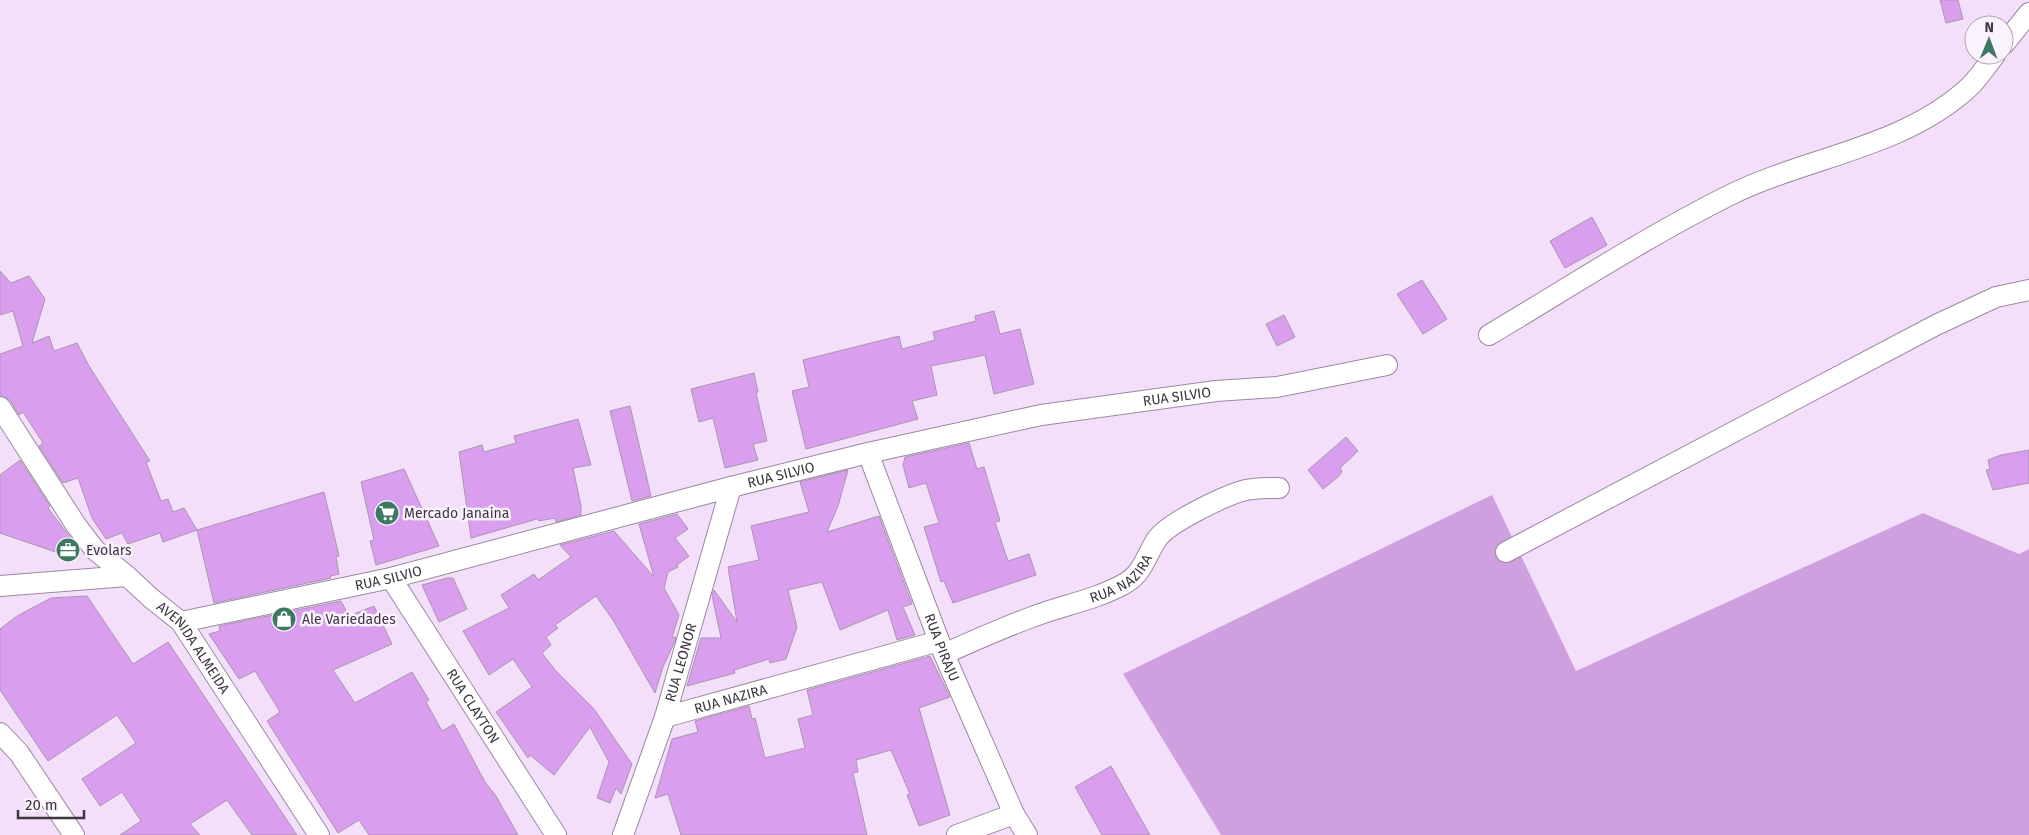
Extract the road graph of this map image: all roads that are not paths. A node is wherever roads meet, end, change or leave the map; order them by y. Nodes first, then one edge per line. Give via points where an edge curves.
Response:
1 (2029, 13) edge
2 (2014, 32) edge
3 (1987, 65) edge
4 (2029, 290) edge
5 (1489, 335) dead end
6 (1387, 365) dead end
7 (0, 407) edge
8 (868, 453) junction
9 (731, 487) junction
10 (1279, 488) dead end
11 (1506, 552) dead end
12 (127, 576) junction
13 (391, 578) junction
14 (0, 586) edge
15 (181, 622) junction
16 (942, 647) junction
17 (665, 717) junction
18 (0, 733) edge
19 (1014, 814) junction
20 (74, 835) edge
21 (318, 835) edge
22 (556, 835) edge
23 (623, 835) edge
24 (957, 835) edge
25 (1027, 835) edge

1 - 2 street
3 - 5 street via 1967,90 1924,121 1880,140 1791,169 1730,195
4 - 11 street via 1996,297 1936,325
6 - 8 street, RUA SILVIO via 1277,386 1216,391 1042,415
7 - 12 street via 76,525 95,550
8 - 9 street, RUA SILVIO
8 - 16 street, RUA PIRAJU
9 - 13 street, RUA SILVIO
9 - 17 street, RUA LEONOR
10 - 16 street, RUA NAZIRA via 1241,491 1169,528 1158,538 1141,571 1127,583 1103,595
12 - 14 street
12 - 15 street, AVENIDA ALMEIDA
13 - 15 street, RUA SILVIO
13 - 22 street, RUA CLAYTON
15 - 21 street, AVENIDA ALMEIDA
16 - 17 street, RUA NAZIRA
16 - 19 street, RUA PIRAJU
17 - 23 street, RUA LEONOR
18 - 20 street via 19,753
19 - 24 street
19 - 25 street, RUA PIRAJU

